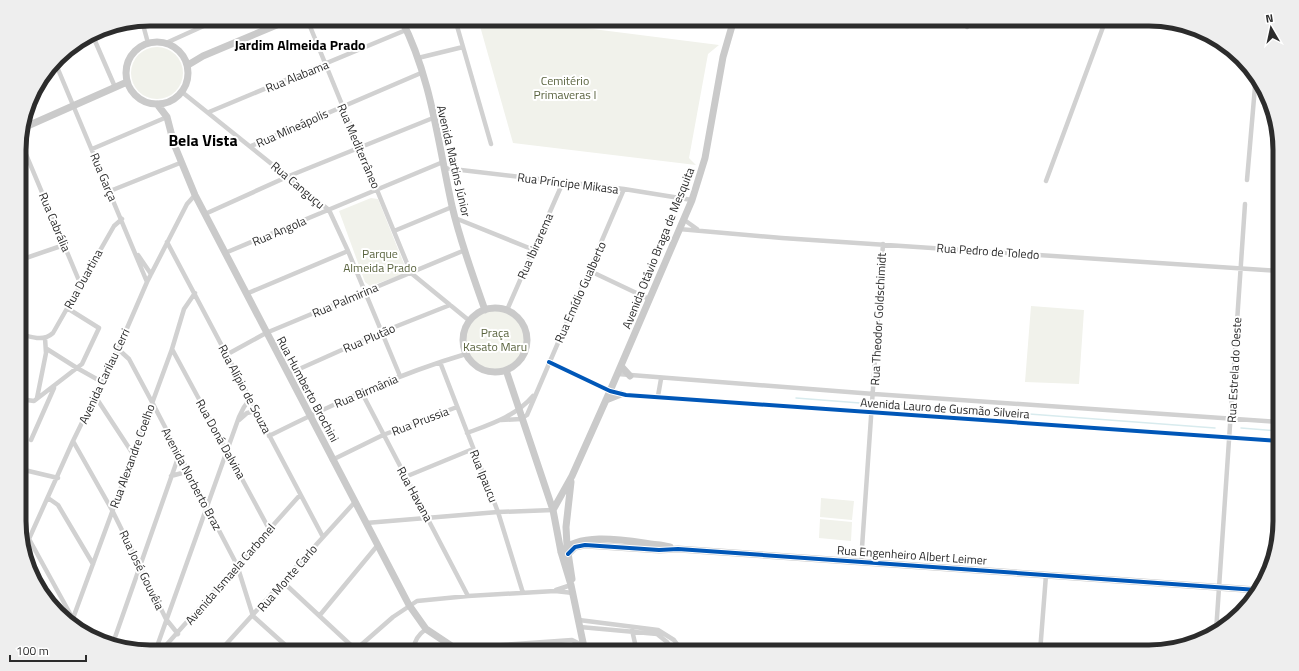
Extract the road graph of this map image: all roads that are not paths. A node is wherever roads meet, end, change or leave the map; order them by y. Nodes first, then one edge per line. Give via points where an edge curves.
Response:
1 (144, 26) edge
2 (204, 26) edge
3 (274, 26) edge
4 (310, 26) edge
5 (404, 26) edge
6 (457, 26) edge
7 (732, 26) edge
8 (1103, 26) edge
9 (406, 30) junction
10 (94, 39) edge
11 (148, 43) junction
12 (166, 43) junction
13 (462, 48) junction
14 (418, 58) junction
15 (188, 65) junction
16 (326, 65) junction
17 (57, 68) edge
18 (421, 73) junction
19 (127, 82) junction
20 (115, 87) junction
21 (1255, 87) edge
22 (182, 92) junction
23 (172, 100) junction
24 (157, 104) junction
25 (74, 106) junction
26 (342, 106) junction
27 (209, 112) junction
28 (167, 117) junction
29 (433, 118) junction
30 (30, 121) edge
31 (31, 124) junction
32 (28, 125) edge
33 (491, 144) dead end
34 (251, 146) junction
35 (359, 148) junction
36 (92, 149) junction
37 (26, 154) edge
38 (180, 163) junction
39 (444, 165) junction
40 (289, 176) junction
41 (1247, 180) dead end
42 (1046, 181) dead end
43 (563, 182) junction
44 (624, 189) junction
45 (376, 190) junction
46 (110, 191) junction
47 (196, 197) junction
48 (692, 200) junction
49 (1245, 204) dead end
50 (452, 207) junction
51 (329, 210) junction
52 (205, 214) junction
53 (455, 218) junction
54 (122, 219) junction
55 (684, 219) junction
56 (679, 229) junction
57 (697, 229) junction
58 (394, 231) junction
59 (167, 242) junction
60 (883, 244) junction
61 (64, 245) junction
62 (134, 248) junction
63 (465, 250) junction
64 (534, 250) junction
65 (348, 251) junction
66 (225, 253) junction
67 (26, 258) edge
68 (1240, 269) junction
69 (590, 271) junction
70 (1273, 271) edge
71 (411, 273) junction
72 (151, 274) junction
73 (147, 282) junction
74 (80, 283) junction
75 (365, 292) junction
76 (195, 293) junction
77 (246, 294) junction
78 (649, 299) junction
79 (450, 305) junction
80 (67, 308) junction
81 (485, 310) junction
82 (507, 310) junction
83 (470, 320) junction
84 (382, 332) junction
85 (266, 333) junction
86 (26, 336) edge
87 (44, 338) junction
88 (47, 348) junction
89 (118, 348) junction
90 (172, 349) junction
91 (466, 354) junction
92 (226, 355) junction
93 (440, 362) junction
94 (549, 362) junction
95 (621, 366) junction
96 (77, 368) junction
97 (506, 370) junction
98 (288, 374) junction
99 (618, 374) junction
100 (400, 376) junction
101 (630, 376) junction
102 (661, 379) junction
103 (102, 382) junction
104 (55, 386) junction
105 (610, 391) junction
106 (362, 393) junction
107 (535, 393) junction
108 (621, 394) junction
109 (874, 394) junction
110 (95, 396) junction
111 (658, 396) junction
112 (37, 398) junction
113 (250, 399) junction
114 (26, 400) edge
115 (606, 400) junction
116 (152, 402) junction
117 (457, 406) junction
118 (518, 409) junction
119 (256, 411) junction
120 (872, 413) junction
121 (310, 416) junction
122 (521, 419) junction
123 (1231, 419) junction
124 (501, 420) junction
125 (238, 421) junction
126 (1273, 422) edge
127 (467, 433) junction
128 (383, 435) junction
129 (269, 436) junction
130 (1230, 437) junction
131 (31, 440) dead end
132 (1273, 440) edge
133 (73, 441) junction
134 (473, 448) junction
135 (227, 450) junction
136 (133, 454) junction
137 (179, 454) junction
138 (332, 460) junction
139 (26, 470) edge
140 (189, 473) junction
141 (171, 476) junction
142 (572, 476) junction
143 (405, 477) junction
144 (58, 478) junction
145 (300, 495) junction
146 (48, 498) junction
147 (354, 503) junction
148 (207, 507) junction
149 (112, 510) junction
150 (553, 510) junction
151 (498, 512) junction
152 (428, 518) junction
153 (366, 523) junction
154 (269, 529) junction
155 (565, 533) junction
156 (323, 537) junction
157 (29, 539) junction
158 (595, 539) junction
159 (28, 542) edge
160 (377, 546) junction
161 (567, 546) junction
162 (678, 549) junction
163 (565, 553) junction
164 (861, 562) junction
165 (93, 564) junction
166 (237, 565) junction
167 (139, 566) junction
168 (1046, 575) junction
169 (283, 582) junction
170 (571, 585) junction
171 (1220, 587) junction
172 (1252, 590) edge
173 (554, 591) junction
174 (524, 592) junction
175 (573, 593) junction
176 (468, 596) junction
177 (409, 605) junction
178 (69, 615) edge
179 (320, 615) junction
180 (253, 616) junction
181 (73, 618) edge
182 (166, 619) junction
183 (579, 620) junction
184 (632, 625) junction
185 (1217, 625) edge
186 (426, 629) junction
187 (581, 630) junction
188 (633, 632) junction
189 (178, 634) junction
190 (113, 639) edge
191 (572, 640) junction
192 (157, 645) edge
193 (167, 645) edge
194 (227, 645) edge
195 (285, 645) edge
196 (349, 645) edge
197 (360, 645) edge
198 (414, 645) edge
199 (449, 645) edge
200 (503, 645) edge
201 (579, 645) edge
202 (584, 645) edge
203 (636, 645) edge
204 (668, 645) edge
205 (678, 645) edge
206 (1041, 645) edge

1 - 11 street
2 - 12 street
3 - 15 street via 203,56
4 - 16 street, Rua Mediterrâneo
5 - 9 street, Avenida Martins Júnior
6 - 13 street
7 - 48 street, Avenida Otávio Braga de Mesquita via 723,57 705,158
8 - 42 street
9 - 14 street, Avenida Martins Júnior
9 - 16 street, Rua Alabama
10 - 20 street
11 - 12 street
11 - 19 street via 134,52 128,61
12 - 15 street via 181,53
13 - 14 street
13 - 33 street
14 - 18 street, Avenida Martins Júnior
15 - 22 street via 188,79
16 - 26 street, Rua Mediterrâneo
16 - 27 street, Rua Alabama
17 - 25 street, Rua Garça
18 - 26 street, Rua Mineápolis
18 - 29 street, Avenida Martins Júnior
19 - 20 street
19 - 24 street via 139,98
20 - 25 street
21 - 41 street
22 - 23 street
22 - 27 street, Rua Canguçu
23 - 24 street
23 - 28 street
24 - 28 street, Rua Humberto Brochini
25 - 31 street
25 - 36 street, Rua Garça
26 - 34 street, Rua Mineápolis
26 - 35 street, Rua Mediterrâneo
27 - 34 street, Rua Canguçu
28 - 36 street
28 - 38 street, Rua Humberto Brochini
29 - 35 street
29 - 39 street, Avenida Martins Júnior
30 - 31 street
31 - 32 street
34 - 40 street, Rua Canguçu
35 - 40 street
35 - 45 street, Rua Mediterrâneo
36 - 46 street, Rua Garça
37 - 61 street, Rua Cabrália
38 - 46 street
38 - 47 street, Rua Humberto Brochini
39 - 43 street, Rua Príncipe Mikasa
39 - 45 street, Rua Angola
39 - 50 street, Avenida Martins Júnior
40 - 51 street, Rua Canguçu
40 - 52 street
43 - 44 street, Rua Príncipe Mikasa
43 - 64 street, Rua Ibirarema
44 - 48 street, Rua Príncipe Mikasa
44 - 69 street, Rua Emídio Gualberto
45 - 51 street, Rua Angola
45 - 58 street, Rua Mediterrâneo
46 - 54 street, Rua Garça
47 - 52 street, Rua Humberto Brochini
47 - 59 street, Avenida Carilau Cerri via 187,204
48 - 55 street, Avenida Otávio Braga de Mesquita
49 - 68 street, Rua Estrela do Oeste
50 - 53 street, Avenida Martins Júnior
50 - 58 street
51 - 65 street, Rua Canguçu
51 - 66 street, Rua Angola
52 - 66 street, Rua Humberto Brochini
53 - 63 street, Avenida Martins Júnior
53 - 64 street
54 - 62 street, Rua Garça
54 - 74 street, Rua Duartina via 114,226
55 - 56 street, Avenida Otávio Braga de Mesquita
55 - 57 street
56 - 57 street, Rua Pedro de Toledo
56 - 78 street, Avenida Otávio Braga de Mesquita
57 - 60 street, Rua Pedro de Toledo via 782,238
58 - 71 street, Rua Mediterrâneo
59 - 72 street, Avenida Carilau Cerri
59 - 76 street, Rua Alípio de Souza
60 - 68 street, Rua Pedro de Toledo
60 - 109 street, Rua Theodor Goldschimidt
61 - 67 street
61 - 74 street, Rua Cabrália
62 - 72 street, Rua Garça
62 - 73 street, Rua Garça
63 - 71 street, Rua Palmirina
63 - 81 street, Avenida Martins Júnior
64 - 82 street, Rua Ibirarema
65 - 75 street, Rua Canguçu
65 - 77 street
66 - 77 street, Rua Humberto Brochini
68 - 70 street, Rua Pedro de Toledo
68 - 123 street, Rua Estrela do Oeste
69 - 78 street
69 - 94 street, Rua Emídio Gualberto
71 - 75 street, Rua Palmirina
71 - 79 street
72 - 73 street, Avenida Carilau Cerri
73 - 89 street, Avenida Carilau Cerri
74 - 80 street, Rua Duartina
75 - 84 street, Rua Canguçu
75 - 85 street, Rua Palmirina
76 - 90 street, Rua Alexandre Coelho via 184,309
76 - 92 street, Rua Alípio de Souza
77 - 85 street, Rua Humberto Brochini
78 - 95 street, Avenida Otávio Braga de Mesquita
79 - 83 street
79 - 84 street, Rua Plutão
80 - 87 street, Rua Duartina via 56,328
80 - 96 street via 99,328 84,362
81 - 82 street
81 - 83 street
82 - 97 street via 522,321 528,344 519,362
83 - 91 street via 463,339
84 - 98 street, Rua Plutão
84 - 100 street, Rua Canguçu
85 - 92 street, Rua Palmirina
85 - 98 street, Rua Humberto Brochini
86 - 87 street
87 - 88 street
88 - 96 street
88 - 112 street
89 - 103 street, Avenida Carilau Cerri
89 - 116 street, Avenida Norberto Braz via 129,359
90 - 116 street, Rua Alexandre Coelho
90 - 135 street, Rua Doná Dalvina
91 - 93 street, Rua Birmânia
91 - 97 street via 474,364 486,371
92 - 113 street, Rua Alípio de Souza
93 - 100 street, Rua Birmânia
93 - 117 street, Rua Ipaucu
94 - 105 street, Avenida Lauro de Gusmão Silveira
94 - 107 street, Rua Emídio Gualberto
95 - 99 street, Avenida Otávio Braga de Mesquita
95 - 101 street
96 - 103 street
96 - 104 street
97 - 118 street
98 - 121 street, Rua Humberto Brochini
99 - 101 street, Avenida Lauro de Gusmão Silveira
99 - 105 street, Avenida Otávio Braga de Mesquita
100 - 106 street, Rua Birmânia
101 - 102 street, Avenida Lauro de Gusmão Silveira
102 - 109 street, Avenida Lauro de Gusmão Silveira
102 - 111 street
103 - 110 street, Avenida Carilau Cerri
104 - 112 street
104 - 131 street
105 - 108 street, Avenida Lauro de Gusmão Silveira
105 - 115 street, Avenida Otávio Braga de Mesquita
106 - 121 street, Rua Birmânia
106 - 128 street, Rua Havana
107 - 118 street, Rua Emídio Gualberto
107 - 122 street, Rua Emídio Gualberto via 527,415
108 - 111 street, Avenida Lauro de Gusmão Silveira
108 - 115 street
109 - 120 street, Rua Theodor Goldschimidt
109 - 123 street, Avenida Lauro de Gusmão Silveira
110 - 133 street, Avenida Carilau Cerri
110 - 136 street
111 - 120 street, Avenida Lauro de Gusmão Silveira
112 - 114 street via 32,401
113 - 119 street, Rua Alípio de Souza
113 - 125 street
115 - 142 street, Avenida Otávio Braga de Mesquita
116 - 136 street, Rua Alexandre Coelho
116 - 137 street, Avenida Norberto Braz
117 - 127 street, Rua Ipaucu
117 - 128 street, Rua Prussia
118 - 122 street
118 - 124 street, Rua Emídio Gualberto
119 - 125 street via 248,413
119 - 129 street, Rua Alípio de Souza
120 - 130 street, Avenida Lauro de Gusmão Silveira
120 - 164 street, Rua Theodor Goldschimidt
121 - 129 street, Rua Birmânia
121 - 138 street, Rua Humberto Brochini
122 - 124 street, Rua Emídio Gualberto
122 - 150 street
123 - 126 street, Avenida Lauro de Gusmão Silveira
123 - 130 street, Rua Estrela do Oeste
124 - 127 street, Rua Emídio Gualberto
125 - 135 street
127 - 134 street, Rua Ipaucu
128 - 138 street, Rua Prussia
128 - 143 street, Rua Havana
129 - 145 street, Rua Alípio de Souza
130 - 132 street, Avenida Lauro de Gusmão Silveira
130 - 171 street, Rua Estrela do Oeste
133 - 144 street, Avenida Carilau Cerri
133 - 149 street, Rua José Gouvêia
134 - 143 street
134 - 151 street, Rua Ipaucu
135 - 148 street
135 - 154 street, Rua Doná Dalvina
136 - 149 street, Rua Alexandre Coelho
137 - 140 street, Avenida Norberto Braz
137 - 141 street
138 - 147 street, Rua Humberto Brochini
139 - 144 street
140 - 141 street
140 - 148 street, Avenida Norberto Braz
141 - 167 street
142 - 150 street, Avenida Otávio Braga de Mesquita
142 - 155 street, Avenida Otávio Braga de Mesquita
143 - 152 street, Rua Havana
144 - 146 street, Avenida Carilau Cerri
145 - 154 street, Avenida Ismaela Carbonel
145 - 156 street, Rua Alípio de Souza
146 - 157 street, Avenida Carilau Cerri
146 - 165 street via 58,505
147 - 153 street, Rua Humberto Brochini
147 - 156 street, Rua Monte Carlo
148 - 166 street, Avenida Norberto Braz
148 - 182 street
149 - 165 street, Rua Alexandre Coelho
149 - 167 street, Rua José Gouvêia
150 - 151 street
150 - 155 street
150 - 163 street
151 - 152 street
151 - 174 street, Rua Ipaucu
152 - 153 street
152 - 176 street, Rua Havana
153 - 160 street, Rua Humberto Brochini
154 - 166 street, Avenida Ismaela Carbonel
155 - 158 street
155 - 161 street
156 - 169 street, Rua Monte Carlo
157 - 159 street, Avenida Carilau Cerri
157 - 178 street
158 - 161 street, Rua Engenheiro Albert Leimer via 581,540
158 - 162 street, Rua Engenheiro Albert Leimer via 660,544
160 - 177 street, Rua Humberto Brochini
160 - 179 street
161 - 163 street
162 - 163 street, Rua Engenheiro Albert Leimer via 585,545 574,547
162 - 164 street, Rua Engenheiro Albert Leimer
163 - 170 street
164 - 168 street, Rua Engenheiro Albert Leimer
165 - 181 street, Rua Alexandre Coelho
166 - 180 street, Avenida Norberto Braz
166 - 189 street, Avenida Ismaela Carbonel
167 - 182 street, Rua José Gouvêia
167 - 190 street
168 - 171 street, Rua Engenheiro Albert Leimer
168 - 206 street
169 - 179 street
169 - 180 street, Rua Monte Carlo
170 - 173 street
170 - 175 street
171 - 172 street, Rua Engenheiro Albert Leimer
171 - 185 street, Rua Estrela do Oeste
173 - 174 street
173 - 175 street
174 - 176 street
175 - 183 street
176 - 177 street via 417,601
177 - 186 street, Rua Humberto Brochini
177 - 197 street
179 - 196 street
180 - 194 street, Rua Monte Carlo
180 - 195 street
182 - 189 street, Rua José Gouvêia
182 - 192 street
183 - 184 street
183 - 187 street
184 - 188 street
184 - 205 street via 663,632
186 - 198 street via 416,639
186 - 199 street, Rua Humberto Brochini
187 - 188 street
187 - 191 street
187 - 202 street
188 - 203 street
188 - 204 street via 660,636
189 - 193 street, Avenida Ismaela Carbonel
191 - 200 street
191 - 201 street

